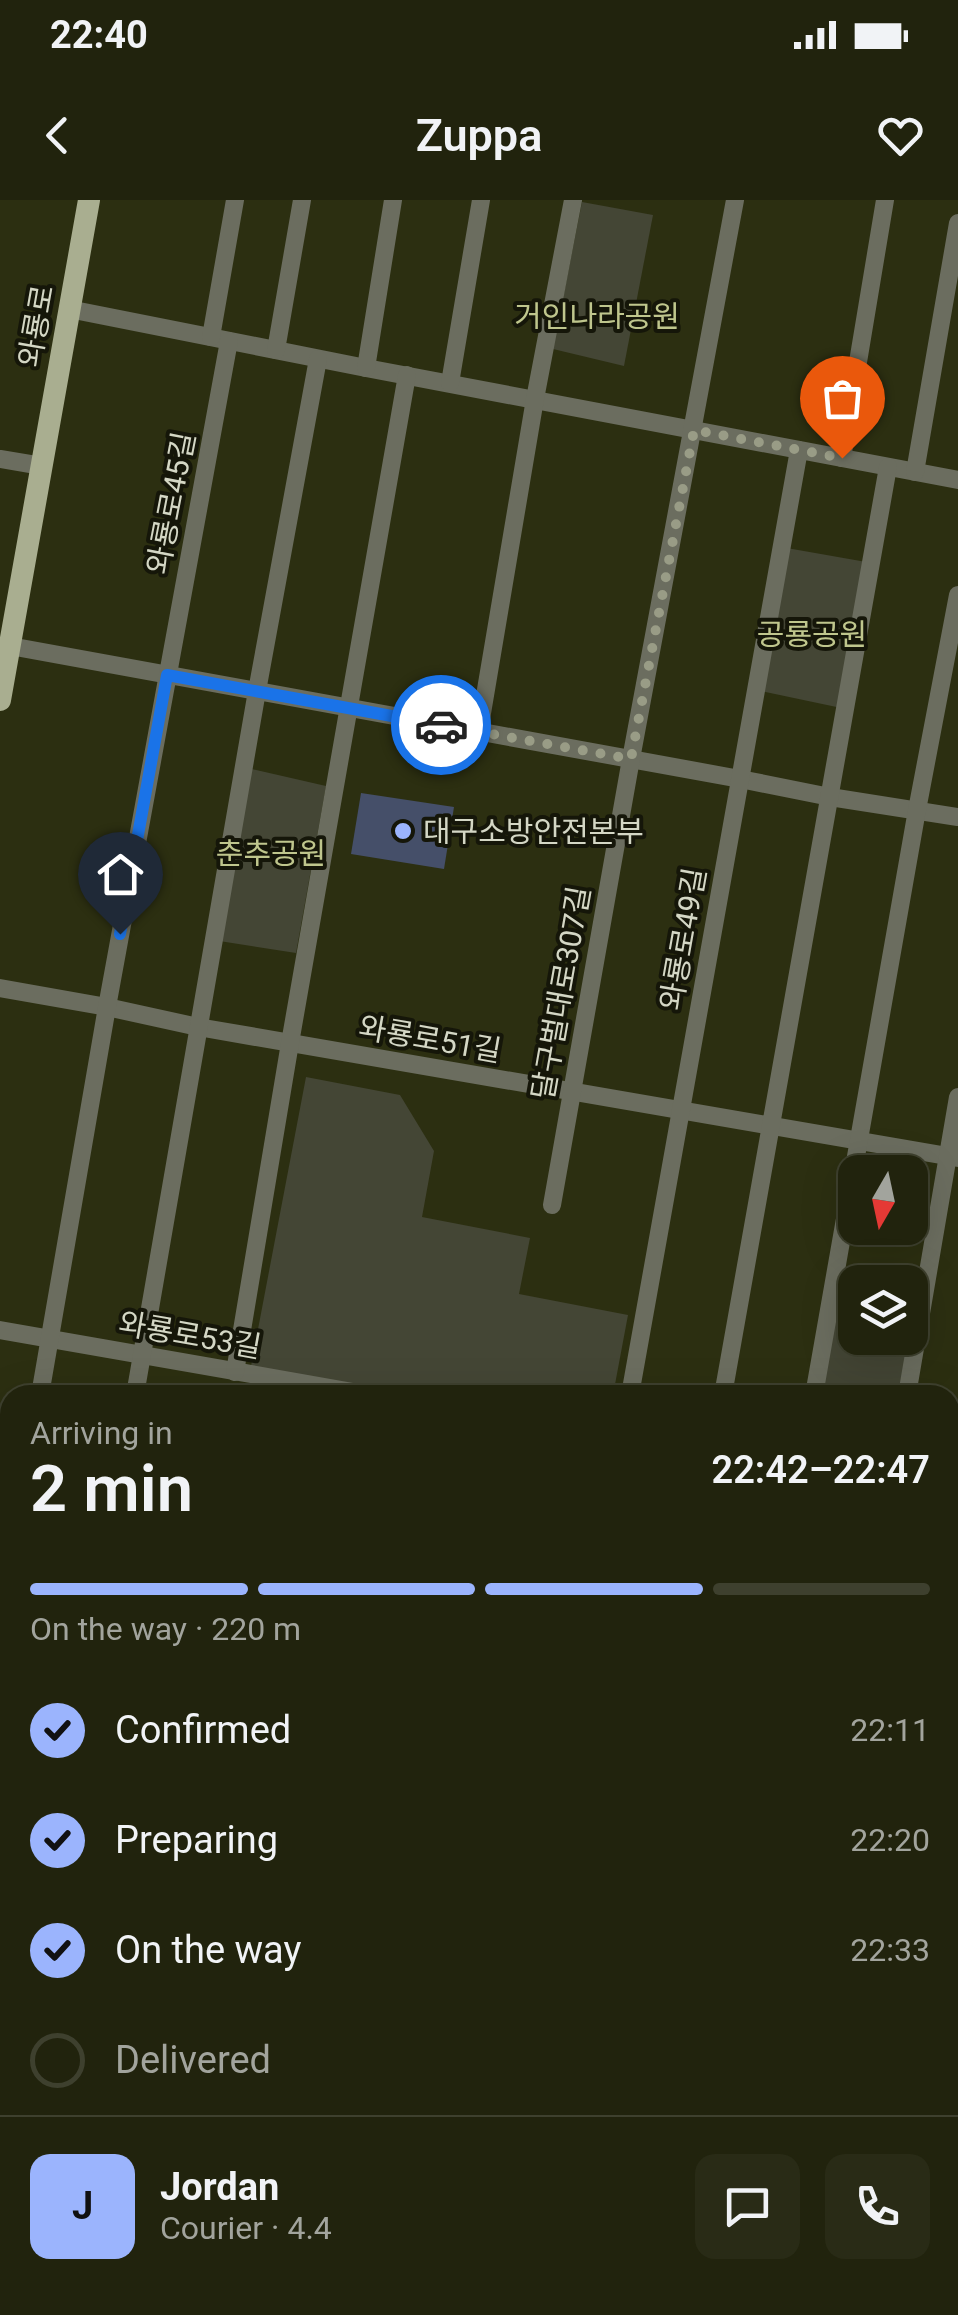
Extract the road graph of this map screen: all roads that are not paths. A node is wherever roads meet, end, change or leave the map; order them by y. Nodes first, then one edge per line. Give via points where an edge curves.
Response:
1 (89, 200) edge
2 (235, 200) edge
3 (302, 200) edge
4 (393, 200) edge
5 (482, 200) edge
6 (572, 200) edge
7 (735, 200) edge
8 (885, 200) edge
9 (958, 223) edge
10 (69, 309) junction
11 (220, 339) junction
12 (276, 350) junction
13 (318, 358) junction
14 (366, 368) junction
15 (408, 375) junction
16 (450, 383) junction
17 (535, 399) junction
18 (694, 430) junction
19 (798, 450) junction
20 (842, 458) junction
21 (0, 459) edge
22 (42, 466) junction
23 (888, 467) junction
24 (914, 472) junction
25 (958, 480) edge
26 (958, 595) edge
27 (10, 646) junction
28 (167, 675) junction
29 (257, 692) junction
30 (0, 700) edge
31 (349, 708) junction
32 (479, 732) junction
33 (631, 759) junction
34 (740, 778) junction
35 (830, 797) junction
36 (917, 810) junction
37 (958, 817) edge
38 (0, 988) edge
39 (107, 1008) junction
40 (198, 1028) junction
41 (290, 1043) junction
42 (570, 1092) junction
43 (958, 1097) edge
44 (680, 1108) junction
45 (770, 1124) junction
46 (858, 1140) junction
47 (953, 1157) edge
48 (552, 1205) dead end
49 (0, 1330) edge
50 (50, 1338) junction
51 (143, 1354) junction
52 (235, 1372) junction
53 (42, 1385) edge
54 (137, 1385) edge
55 (311, 1385) edge
56 (632, 1385) edge
57 (725, 1385) edge
58 (816, 1385) edge
59 (908, 1385) edge

1 - 10 main road, 와룡로
2 - 11 street, 와룡로45길
3 - 12 street
4 - 14 street
5 - 16 street
6 - 17 street
7 - 18 street, 달구벌대로307길
8 - 20 street
9 - 24 street
10 - 11 street
10 - 22 main road, 와룡로
11 - 12 street
11 - 28 street, 와룡로45길
12 - 13 street
13 - 14 street
13 - 29 street
14 - 15 street
15 - 16 street
15 - 31 street
16 - 17 street
17 - 18 street
17 - 32 street
18 - 19 street
18 - 33 street, 달구벌대로307길
19 - 20 street
19 - 34 street
20 - 23 street
21 - 22 street
22 - 27 main road, 와룡로
23 - 24 street
23 - 35 street
24 - 25 street
26 - 36 street
27 - 28 street
27 - 30 main road, 와룡로
28 - 29 street
28 - 39 street
29 - 31 street
29 - 40 street
31 - 32 street
31 - 41 street
32 - 33 street
33 - 34 street
33 - 42 street, 달구벌대로307길
34 - 35 street
34 - 44 street, 와룡로49길
35 - 36 street
35 - 45 street
36 - 37 street
36 - 46 street
38 - 39 street, 와룡로51길
39 - 40 street, 와룡로51길
39 - 50 street
40 - 41 street, 와룡로51길
40 - 51 street
41 - 42 street, 와룡로51길
41 - 52 street
42 - 44 street, 와룡로51길
42 - 48 street, 달구벌대로307길
43 - 47 street
44 - 45 street, 와룡로51길
44 - 56 street
45 - 46 street, 와룡로51길
45 - 57 street
46 - 47 street, 와룡로51길
46 - 58 street
47 - 59 street
49 - 50 street, 와룡로53길
50 - 51 street, 와룡로53길
50 - 53 street
51 - 52 street, 와룡로53길
51 - 54 street
52 - 55 street, 와룡로53길

